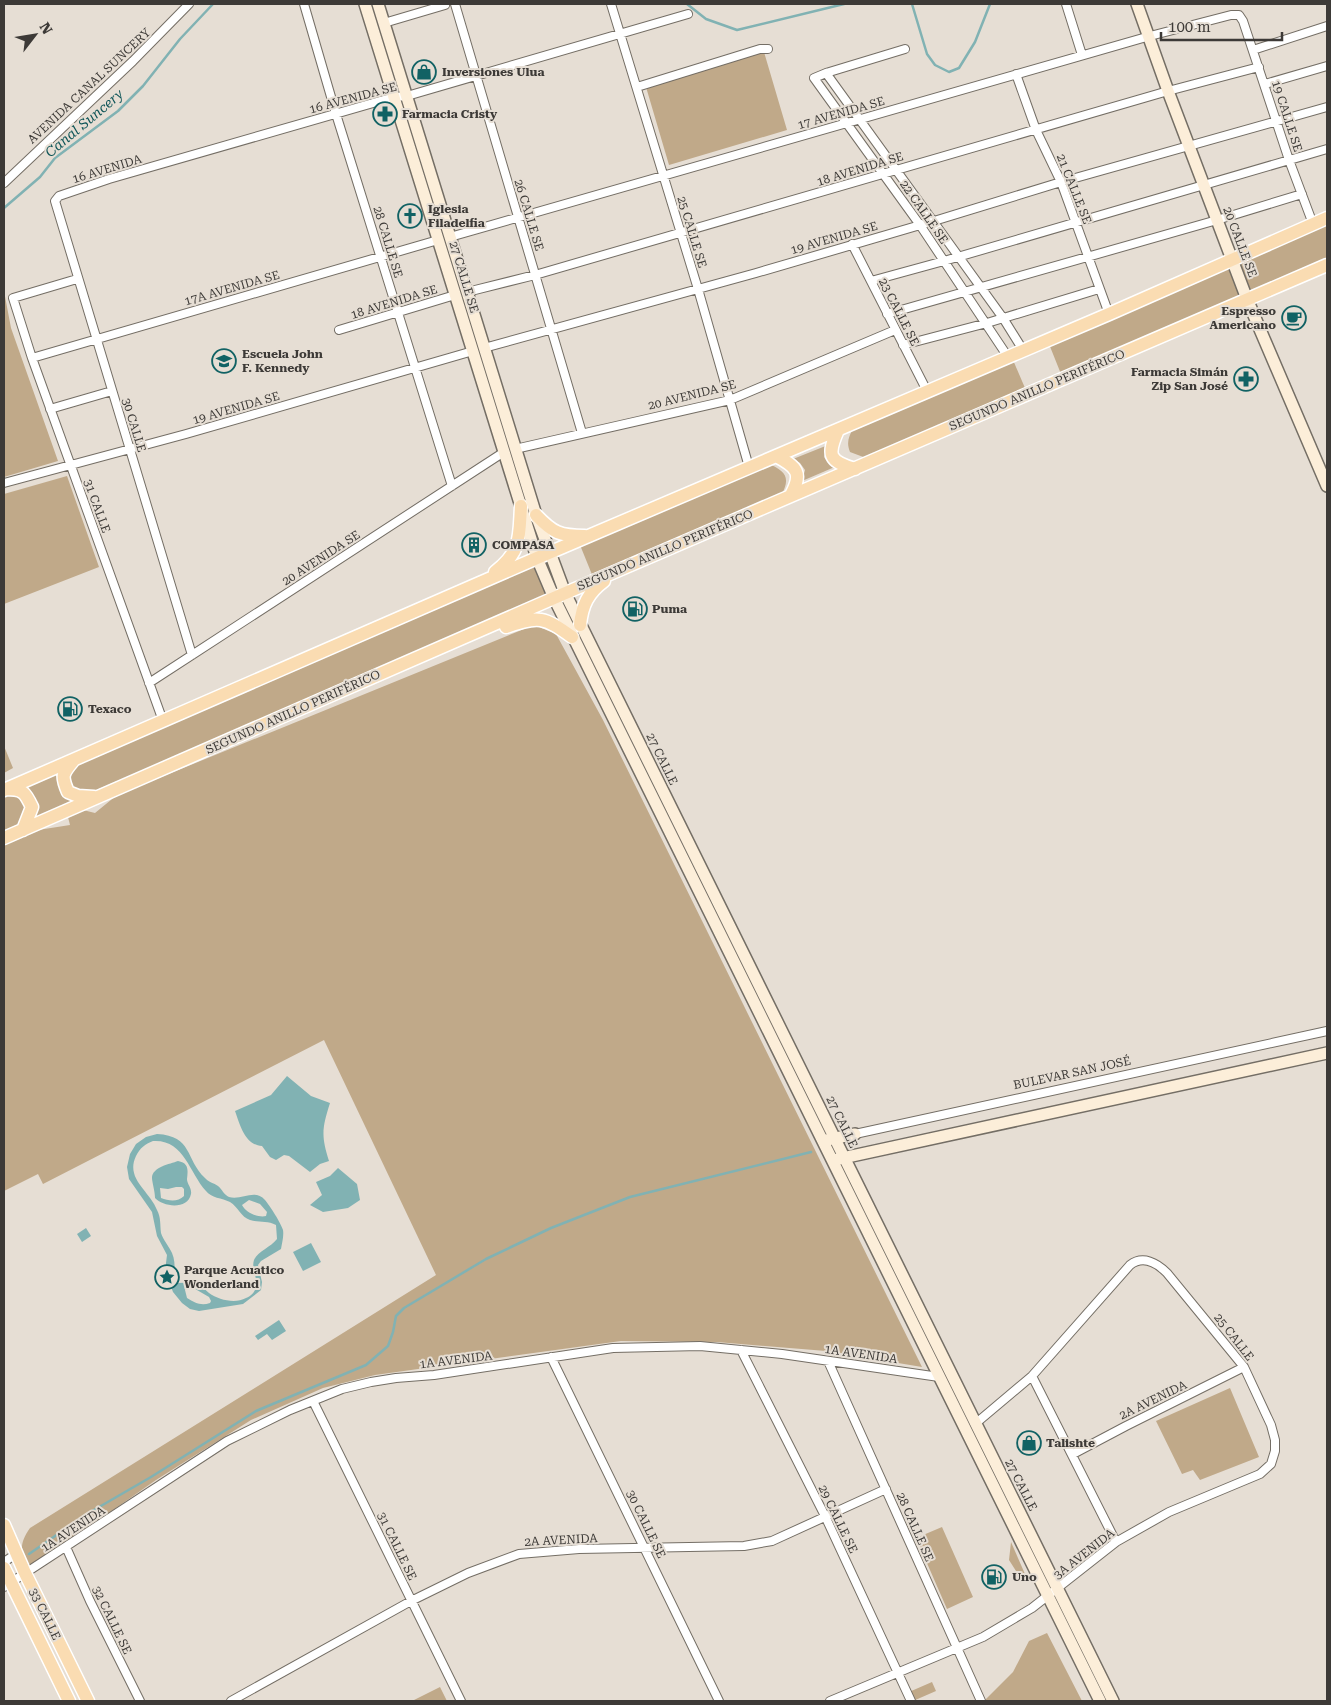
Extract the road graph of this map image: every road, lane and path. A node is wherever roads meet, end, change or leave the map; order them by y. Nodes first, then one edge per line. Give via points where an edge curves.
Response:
1 (189, 4) edge
2 (304, 4) edge
3 (365, 4) edge
4 (378, 4) edge
5 (455, 4) edge
6 (611, 4) edge
7 (1066, 4) edge
8 (1137, 4) edge
9 (445, 5) dead end
10 (688, 14) dead end
11 (1239, 15) joint
12 (384, 23) junction
13 (1327, 26) edge
14 (621, 33) junction
15 (1150, 36) junction
16 (768, 48) dead end
17 (905, 49) dead end
18 (1254, 50) junction
19 (1082, 55) junction
20 (1327, 66) edge
21 (1259, 67) junction
22 (826, 73) junction
23 (1016, 74) junction
24 (476, 75) junction
25 (1265, 84) junction
26 (636, 87) junction
27 (1168, 91) junction
28 (407, 96) junction
29 (394, 97) junction
30 (1327, 107) edge
31 (336, 114) junction
32 (860, 118) junction
33 (1277, 121) junction
34 (846, 122) junction
35 (1036, 130) junction
36 (1189, 146) junction
37 (1327, 149) edge
38 (1289, 160) junction
39 (168, 162) joint
40 (896, 169) junction
41 (884, 173) junction
42 (664, 176) junction
43 (1061, 182) junction
44 (4, 183) edge
45 (1205, 185) junction
46 (1302, 194) junction
47 (55, 201) joint
48 (518, 217) junction
49 (1327, 218) edge
50 (1217, 220) junction
51 (934, 221) junction
52 (1076, 222) junction
53 (1313, 224) junction
54 (920, 225) junction
55 (681, 233) junction
56 (450, 237) junction
57 (438, 240) junction
58 (852, 244) junction
59 (1088, 256) junction
60 (380, 257) junction
61 (958, 257) junction
62 (1232, 259) junction
63 (944, 261) junction
64 (1327, 265) edge
65 (535, 275) junction
66 (77, 279) junction
67 (870, 281) junction
68 (981, 288) junction
69 (698, 289) junction
70 (1099, 289) junction
71 (467, 292) junction
72 (966, 292) junction
73 (455, 295) junction
74 (1247, 299) junction
75 (398, 312) junction
76 (887, 314) junction
77 (1110, 314) junction
78 (1003, 318) junction
79 (987, 323) junction
80 (339, 330) dead end
81 (552, 330) junction
82 (895, 330) junction
83 (96, 338) junction
84 (903, 345) junction
85 (484, 348) junction
86 (473, 350) junction
87 (1023, 350) junction
88 (1008, 357) junction
89 (32, 358) junction
90 (415, 367) junction
91 (112, 390) junction
92 (926, 391) junction
93 (730, 400) junction
94 (50, 409) junction
95 (838, 430) junction
96 (582, 433) junction
97 (130, 449) junction
98 (510, 450) junction
99 (776, 456) junction
100 (70, 464) junction
101 (749, 467) junction
102 (855, 468) junction
103 (4, 483) edge
104 (452, 486) junction
105 (1327, 486) edge
106 (791, 495) junction
107 (521, 506) junction
108 (536, 515) junction
109 (590, 536) junction
110 (543, 556) junction
111 (618, 570) junction
112 (484, 581) junction
113 (560, 596) junction
114 (580, 625) junction
115 (572, 637) junction
116 (437, 649) junction
117 (192, 655) junction
118 (149, 683) junction
119 (163, 721) junction
120 (75, 759) junction
121 (5, 790) edge
122 (96, 798) junction
123 (24, 830) junction
124 (4, 838) edge
125 (1327, 1031) edge
126 (1327, 1054) edge
127 (855, 1134) joint
128 (834, 1138) junction
129 (822, 1141) junction
130 (844, 1157) junction
131 (831, 1160) junction
132 (741, 1350) junction
133 (552, 1357) junction
134 (828, 1361) junction
135 (1244, 1367) junction
136 (1032, 1376) junction
137 (939, 1377) junction
138 (313, 1400) junction
139 (975, 1424) junction
140 (1073, 1454) junction
141 (1271, 1464) joint
142 (886, 1489) junction
143 (825, 1516) junction
144 (4, 1525) edge
145 (1116, 1542) junction
146 (66, 1547) junction
147 (646, 1548) junction
148 (16, 1554) junction
149 (4, 1562) edge
150 (4, 1568) edge
151 (25, 1573) junction
152 (7, 1584) edge
153 (1058, 1588) junction
154 (1048, 1596) junction
155 (412, 1601) junction
156 (956, 1649) junction
157 (899, 1672) junction
158 (69, 1701) edge
159 (88, 1701) edge
160 (140, 1701) edge
161 (231, 1701) edge
162 (461, 1701) edge
163 (720, 1701) edge
164 (830, 1701) edge
165 (911, 1701) edge
166 (980, 1701) edge
167 (1100, 1701) edge
168 (1113, 1701) edge

1 - 44 street, AVENIDA CANAL SUNCERY
2 - 31 street, 28 CALLE SE
3 - 29 main road, 27 CALLE SE
4 - 12 main road, 27 CALLE SE
5 - 24 street, 26 CALLE SE
6 - 14 street, 25 CALLE SE
7 - 19 street
8 - 15 main road, 20 CALLE SE
9 - 12 street
10 - 14 street, 16 AVENIDA SE
11 - 15 street, 17 AVENIDA SE
11 - 18 street, 19 CALLE SE
12 - 28 main road, 27 CALLE SE
13 - 18 street
14 - 24 street, 16 AVENIDA SE
14 - 26 street, 25 CALLE SE
15 - 19 street, 17 AVENIDA SE
15 - 27 main road, 20 CALLE SE
16 - 26 street
17 - 22 street
18 - 21 street, 19 CALLE SE
19 - 23 street, 17 AVENIDA SE
20 - 25 street
21 - 25 street, 19 CALLE SE
21 - 27 street, 18 AVENIDA SE
22 - 32 street, 22 CALLE SE
22 - 34 street, 22 CALLE SE via 814,78
23 - 32 street, 17 AVENIDA SE
23 - 35 street, 21 CALLE SE
24 - 28 street, 16 AVENIDA SE
24 - 48 street, 26 CALLE SE
25 - 33 street, 19 CALLE SE
26 - 42 street, 25 CALLE SE
27 - 35 street, 18 AVENIDA SE
27 - 36 main road, 20 CALLE SE
28 - 29 street, 16 AVENIDA SE
28 - 56 main road, 27 CALLE SE
29 - 31 street, 16 AVENIDA SE
29 - 57 main road, 27 CALLE SE
30 - 33 street, 19 AVENIDA SE
31 - 39 street, 16 AVENIDA SE
31 - 60 street, 28 CALLE SE
32 - 34 street, 17 AVENIDA SE
32 - 40 street, 22 CALLE SE
33 - 36 street, 19 AVENIDA SE
33 - 38 street, 19 CALLE SE
34 - 41 street, 22 CALLE SE
34 - 42 street, 17 AVENIDA SE
35 - 40 street, 18 AVENIDA SE
35 - 43 street, 21 CALLE SE
36 - 43 street, 19 AVENIDA SE
36 - 45 main road, 20 CALLE SE
37 - 38 street
38 - 45 street
38 - 46 street, 19 CALLE SE
39 - 47 street, 16 AVENIDA via 59,196
40 - 41 street, 18 AVENIDA SE
40 - 51 street, 22 CALLE SE
41 - 54 street, 22 CALLE SE
41 - 55 street, 18 AVENIDA SE
42 - 48 street, 17 AVENIDA SE
42 - 55 street, 25 CALLE SE
43 - 51 street, 19 AVENIDA SE
43 - 52 street, 21 CALLE SE
45 - 50 main road, 20 CALLE SE
45 - 52 street
46 - 50 street
46 - 53 street, 19 CALLE SE
47 - 66 street, 30 CALLE
48 - 56 street, 17 AVENIDA SE
48 - 65 street, 26 CALLE SE
49 - 53 main road
50 - 59 street
50 - 62 main road, 20 CALLE SE
51 - 54 street, 19 AVENIDA SE
51 - 61 street, 22 CALLE SE
52 - 59 street, 21 CALLE SE
52 - 61 street
53 - 62 main road
54 - 58 street, 19 AVENIDA SE
54 - 63 street, 22 CALLE SE
55 - 65 street, 18 AVENIDA SE
55 - 69 street, 25 CALLE SE
56 - 71 main road, 27 CALLE SE
57 - 60 street, 17A AVENIDA SE
57 - 73 main road, 27 CALLE SE
58 - 67 street, 23 CALLE SE
58 - 69 street, 19 AVENIDA SE
59 - 68 street
59 - 70 street, 21 CALLE SE
60 - 75 street, 28 CALLE SE
60 - 83 street, 17A AVENIDA SE
61 - 63 street
61 - 68 street, 22 CALLE SE
62 - 74 main road, 20 CALLE SE
62 - 77 main road
63 - 67 street
63 - 72 street, 22 CALLE SE
64 - 74 main road, SEGUNDO ANILLO PERIFÉRICO
65 - 71 street, 18 AVENIDA SE
65 - 81 street, 26 CALLE SE
66 - 83 street, 30 CALLE
66 - 89 street, 31 CALLE via 13,298
67 - 76 street, 23 CALLE SE
68 - 72 street
68 - 78 street, 22 CALLE SE
69 - 81 street, 19 AVENIDA SE
69 - 93 street, 25 CALLE SE
70 - 77 street, 21 CALLE SE
70 - 78 street
71 - 85 main road, 27 CALLE SE
72 - 76 street
72 - 79 street, 22 CALLE SE
73 - 75 street, 18 AVENIDA SE
73 - 86 main road, 27 CALLE SE
74 - 102 main road, SEGUNDO ANILLO PERIFÉRICO
74 - 105 main road, 20 CALLE SE
75 - 80 street, 18 AVENIDA SE
75 - 90 street, 28 CALLE SE
76 - 82 street, 23 CALLE SE
77 - 87 main road
78 - 79 street
78 - 87 street, 22 CALLE SE
79 - 84 street
79 - 88 street, 22 CALLE SE
81 - 85 street, 19 AVENIDA SE
81 - 96 street, 26 CALLE SE
82 - 84 street, 23 CALLE SE
82 - 93 street, 20 AVENIDA SE
83 - 89 street, 17A AVENIDA SE
83 - 91 street, 30 CALLE
84 - 92 street, 23 CALLE SE
85 - 98 main road, 27 CALLE SE
86 - 90 street, 19 AVENIDA SE
86 - 98 main road, 27 CALLE SE
87 - 88 main road
88 - 92 main road
89 - 94 street, 31 CALLE
90 - 97 street, 19 AVENIDA SE
90 - 104 street, 28 CALLE SE
91 - 94 street
91 - 97 street, 30 CALLE
92 - 95 main road
93 - 96 street, 20 AVENIDA SE
93 - 101 street, 25 CALLE SE
94 - 100 street, 31 CALLE
95 - 99 main road
95 - 102 main road via 831,452 840,464
96 - 98 street, 20 AVENIDA SE
97 - 100 street, 19 AVENIDA SE
97 - 117 street, 30 CALLE
98 - 104 street, 20 AVENIDA SE
98 - 107 main road, 27 CALLE SE
98 - 108 main road, 27 CALLE SE
99 - 101 main road
99 - 106 main road via 788,462 798,475
100 - 103 street, 19 AVENIDA SE
100 - 118 street, 31 CALLE
101 - 109 main road
102 - 106 main road, SEGUNDO ANILLO PERIFÉRICO
104 - 117 street, 20 AVENIDA SE
106 - 111 main road, SEGUNDO ANILLO PERIFÉRICO
107 - 110 main road, 27 CALLE SE
107 - 112 main road via 513,556
108 - 109 main road via 558,534
108 - 110 main road, 27 CALLE SE
109 - 110 main road
110 - 112 main road
110 - 113 main road, 27 CALLE
111 - 113 main road, SEGUNDO ANILLO PERIFÉRICO
111 - 114 main road via 594,588 585,600
112 - 119 main road
113 - 114 main road, 27 CALLE
113 - 115 main road, 27 CALLE
113 - 116 main road, SEGUNDO ANILLO PERIFÉRICO
114 - 128 main road, 27 CALLE
115 - 116 main road via 546,620 534,619
115 - 129 main road, 27 CALLE
116 - 122 main road, SEGUNDO ANILLO PERIFÉRICO
117 - 118 street, 20 AVENIDA SE
118 - 119 street, 31 CALLE
119 - 120 main road
120 - 121 main road
120 - 122 main road via 64,771 62,779 68,792
121 - 123 main road via 18,789 27,795 32,807
122 - 123 main road, SEGUNDO ANILLO PERIFÉRICO
123 - 124 main road, SEGUNDO ANILLO PERIFÉRICO
125 - 127 street, BULEVAR SAN JOSÉ
126 - 130 main road
127 - 128 main road, BULEVAR SAN JOSÉ
128 - 129 main road, BULEVAR SAN JOSÉ
128 - 130 main road, 27 CALLE
129 - 131 main road, 27 CALLE
130 - 131 main road
130 - 139 main road, 27 CALLE
131 - 137 main road, 27 CALLE
132 - 133 street, 1A AVENIDA via 700,1346 613,1348
132 - 134 street, 1A AVENIDA
132 - 143 street, 29 CALLE SE
133 - 138 street, 1A AVENIDA via 371,1382
133 - 147 street, 30 CALLE SE
134 - 137 street, 1A AVENIDA
134 - 142 street, 28 CALLE SE
135 - 136 street, 25 CALLE via 1168,1273 1160,1266 1143,1260 1130,1265
135 - 140 street, 2A AVENIDA
135 - 141 street, 25 CALLE via 1271,1425 1275,1451
136 - 139 street
136 - 140 street
137 - 154 main road, 27 CALLE
138 - 146 street, 1A AVENIDA via 214,1448
138 - 155 street, 31 CALLE SE
139 - 153 main road, 27 CALLE
140 - 145 street
141 - 145 street, 3A AVENIDA via 1260,1474 1169,1512
142 - 143 street, 2A AVENIDA
142 - 156 street, 28 CALLE SE
143 - 147 street, 2A AVENIDA via 772,1541 757,1544
143 - 157 street, 29 CALLE SE
144 - 148 main road, 33 CALLE
145 - 153 street, 3A AVENIDA
146 - 151 street, 1A AVENIDA
146 - 160 street, 32 CALLE SE
147 - 155 street, 2A AVENIDA via 519,1554 468,1573
147 - 163 street, 30 CALLE SE
148 - 149 street
148 - 151 main road, 33 CALLE
150 - 152 main road, 33 CALLE
151 - 152 street, 1A AVENIDA
151 - 159 main road, 33 CALLE
152 - 158 main road, 33 CALLE
153 - 154 street, 3A AVENIDA
153 - 168 main road, 27 CALLE
154 - 156 street, 3A AVENIDA via 1012,1621
154 - 167 main road, 27 CALLE
155 - 161 street, 2A AVENIDA
155 - 162 street, 31 CALLE SE
156 - 157 street, 3A AVENIDA
156 - 166 street, 28 CALLE SE
157 - 164 street, 3A AVENIDA
157 - 165 street, 29 CALLE SE

